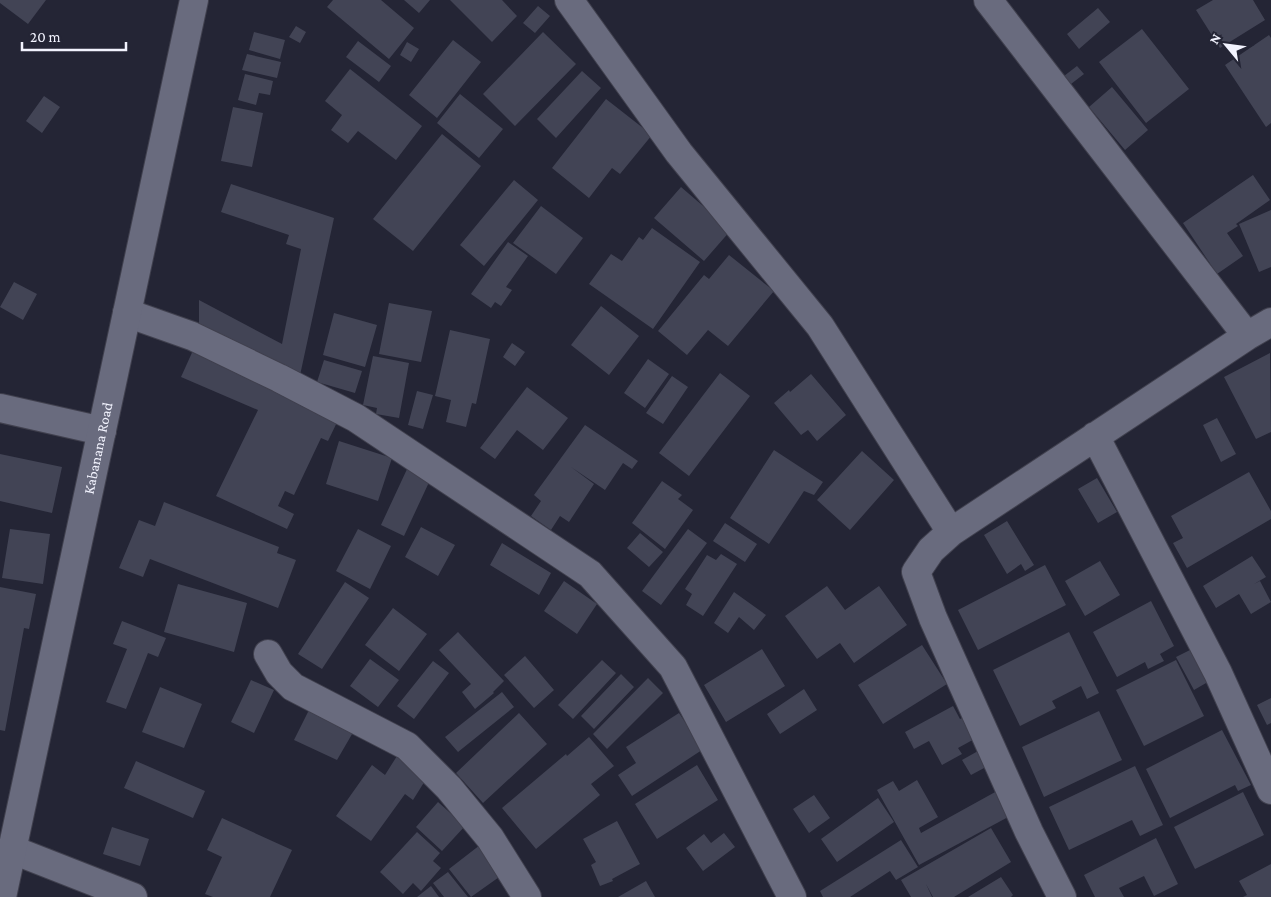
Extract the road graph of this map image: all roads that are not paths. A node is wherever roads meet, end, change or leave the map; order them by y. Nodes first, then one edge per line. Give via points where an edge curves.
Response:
1 (194, 0) edge
2 (569, 0) edge
3 (988, 0) edge
4 (127, 313) junction
5 (1271, 322) edge
6 (1247, 336) junction
7 (0, 408) edge
8 (102, 431) junction
9 (1095, 436) junction
10 (951, 532) junction
11 (268, 654) dead end
12 (1271, 790) edge
13 (13, 850) junction
14 (2, 897) edge
15 (134, 897) edge
16 (527, 897) edge
17 (792, 897) edge
18 (1062, 897) edge

1 - 4 street, Kabanana Road
2 - 10 street via 679,153 820,326
3 - 6 street
4 - 8 street, Kabanana Road
4 - 17 street via 192,336 356,418 590,574 674,667
5 - 6 street
6 - 9 street
7 - 8 street
8 - 13 street, Kabanana Road
9 - 10 street
9 - 12 street via 1218,673
10 - 18 street via 931,550 916,572 932,618
11 - 16 street via 293,687 407,746 449,788 490,838
13 - 14 street, Kabanana Road
13 - 15 street

